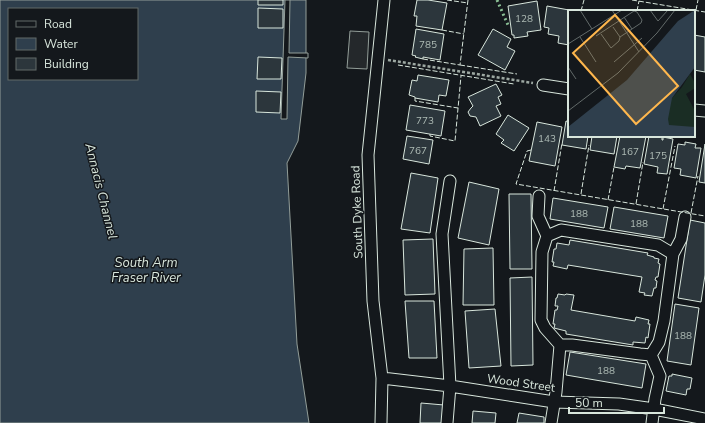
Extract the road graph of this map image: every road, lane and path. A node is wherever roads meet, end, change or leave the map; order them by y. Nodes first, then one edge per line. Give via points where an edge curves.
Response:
1 (384, 0) edge
2 (378, 58) junction
3 (543, 85) joint
4 (568, 89) edge
5 (695, 110) edge
6 (705, 111) edge
7 (450, 182) dead end
8 (539, 196) dead end
9 (685, 217) dead end
10 (547, 236) junction
11 (673, 254) junction
12 (560, 345) junction
13 (651, 354) junction
14 (382, 378) junction
15 (450, 386) junction
16 (554, 402) junction
17 (654, 409) junction
18 (705, 418) edge
19 (382, 423) edge
20 (447, 423) edge
21 (551, 423) edge
22 (652, 423) edge

1 - 2 street, South Dyke Road
2 - 3 path
2 - 14 street, South Dyke Road via 368,155 373,301
3 - 4 street
5 - 6 street
7 - 15 street via 442,234
8 - 10 street via 538,216
9 - 11 street via 681,240
10 - 11 street via 561,230 658,245
10 - 12 street via 542,252 541,320
11 - 13 street via 664,321 659,342
12 - 13 street via 572,344
12 - 16 street
13 - 17 street via 660,376
14 - 15 street, Wood Street
14 - 19 street, South Dyke Road
15 - 16 street, Wood Street
15 - 20 street
16 - 17 street, Wood Street via 619,404
16 - 21 street
17 - 18 street, Wood Street
17 - 22 street

